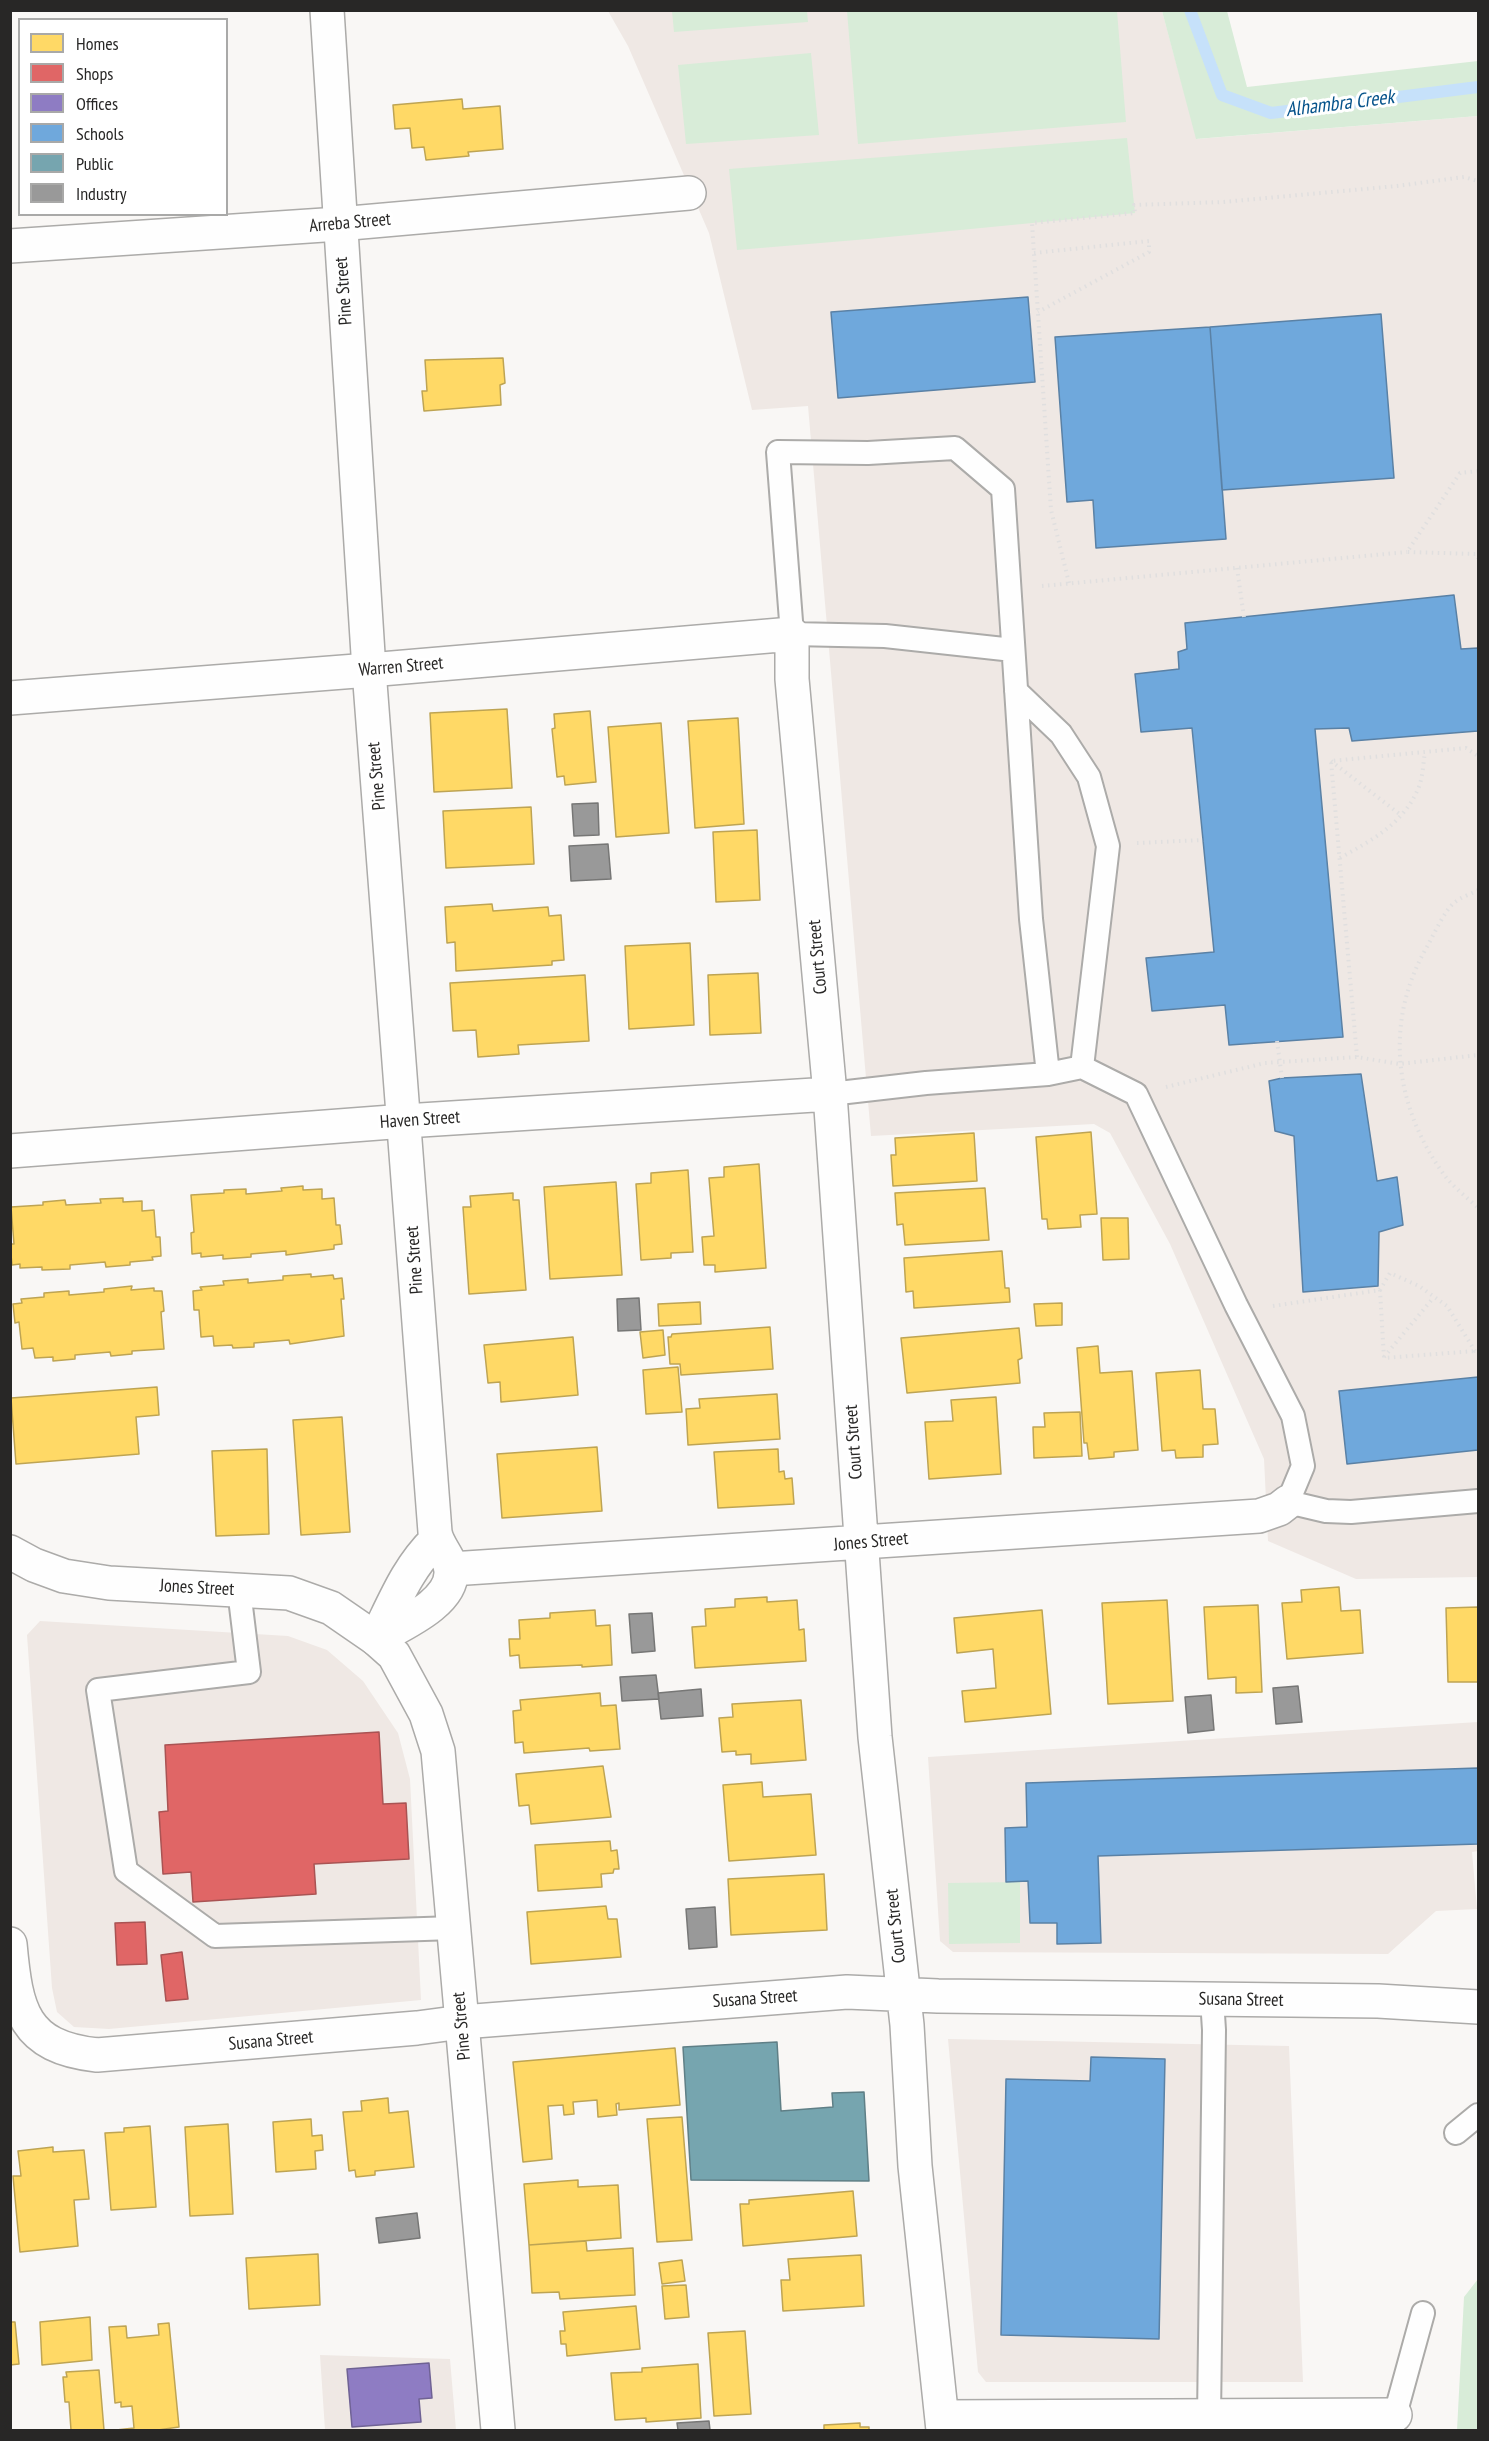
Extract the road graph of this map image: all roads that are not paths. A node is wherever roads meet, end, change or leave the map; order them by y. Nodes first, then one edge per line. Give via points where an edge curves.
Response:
1 (327, 10) edge
2 (688, 193) dead end
3 (339, 224) junction
4 (10, 246) edge
5 (792, 633) junction
6 (1013, 650) junction
7 (369, 670) junction
8 (1016, 691) junction
9 (10, 698) edge
10 (1082, 1066) junction
11 (1048, 1074) junction
12 (830, 1094) junction
13 (405, 1121) junction
14 (10, 1151) edge
15 (1479, 1501) edge
16 (1288, 1502) junction
17 (436, 1540) junction
18 (862, 1544) junction
19 (10, 1552) edge
20 (451, 1569) junction
21 (239, 1590) junction
22 (376, 1639) junction
23 (454, 1928) junction
24 (10, 1944) edge
25 (903, 1994) junction
26 (1212, 2000) junction
27 (1479, 2007) edge
28 (462, 2022) junction
29 (1479, 2115) edge
30 (1456, 2133) dead end
31 (1423, 2313) dead end
32 (1395, 2415) joint
33 (1209, 2417) junction
34 (943, 2424) edge
35 (498, 2430) edge

1 - 3 street, Pine Street
2 - 3 street, Arreba Street
3 - 4 street, Arreba Street
3 - 7 street, Pine Street
5 - 6 lane via 885,636
5 - 6 lane, Court Street via 778,452 868,453 955,448 1003,489
5 - 7 street, Warren Street
5 - 12 street, Court Street via 792,679
6 - 8 lane
7 - 9 street, Warren Street
7 - 13 street, Pine Street
8 - 10 lane via 1061,734 1089,777 1108,846
8 - 11 lane via 1030,919
10 - 11 lane
10 - 16 lane via 1136,1094 1293,1416 1303,1466
11 - 12 lane
12 - 13 street, Haven Street
12 - 18 street, Court Street
13 - 14 street, Haven Street
13 - 17 street, Pine Street
15 - 16 lane via 1351,1512
16 - 18 street, Jones Street via 1259,1516
17 - 20 street, Pine Street
17 - 22 street via 419,1556
18 - 20 street, Jones Street
18 - 25 street, Court Street via 875,1737
19 - 21 street, Jones Street via 64,1576 109,1583
20 - 22 street via 447,1588 434,1606
21 - 22 street, Jones Street via 289,1593 331,1608
21 - 23 lane via 249,1672 99,1690 126,1871 214,1936
22 - 23 street, Pine Street via 394,1655 426,1714 438,1751
23 - 28 street, Pine Street
24 - 28 street, Susana Street via 16,1997 24,2018 38,2034 74,2053 98,2055
25 - 26 street, Susana Street
25 - 28 street, Susana Street via 847,1992
25 - 34 street, Court Street via 915,2166
26 - 27 street, Susana Street via 1378,2001
26 - 33 lane
28 - 35 street, Pine Street
29 - 30 lane
31 - 32 lane
32 - 33 street
33 - 34 street

